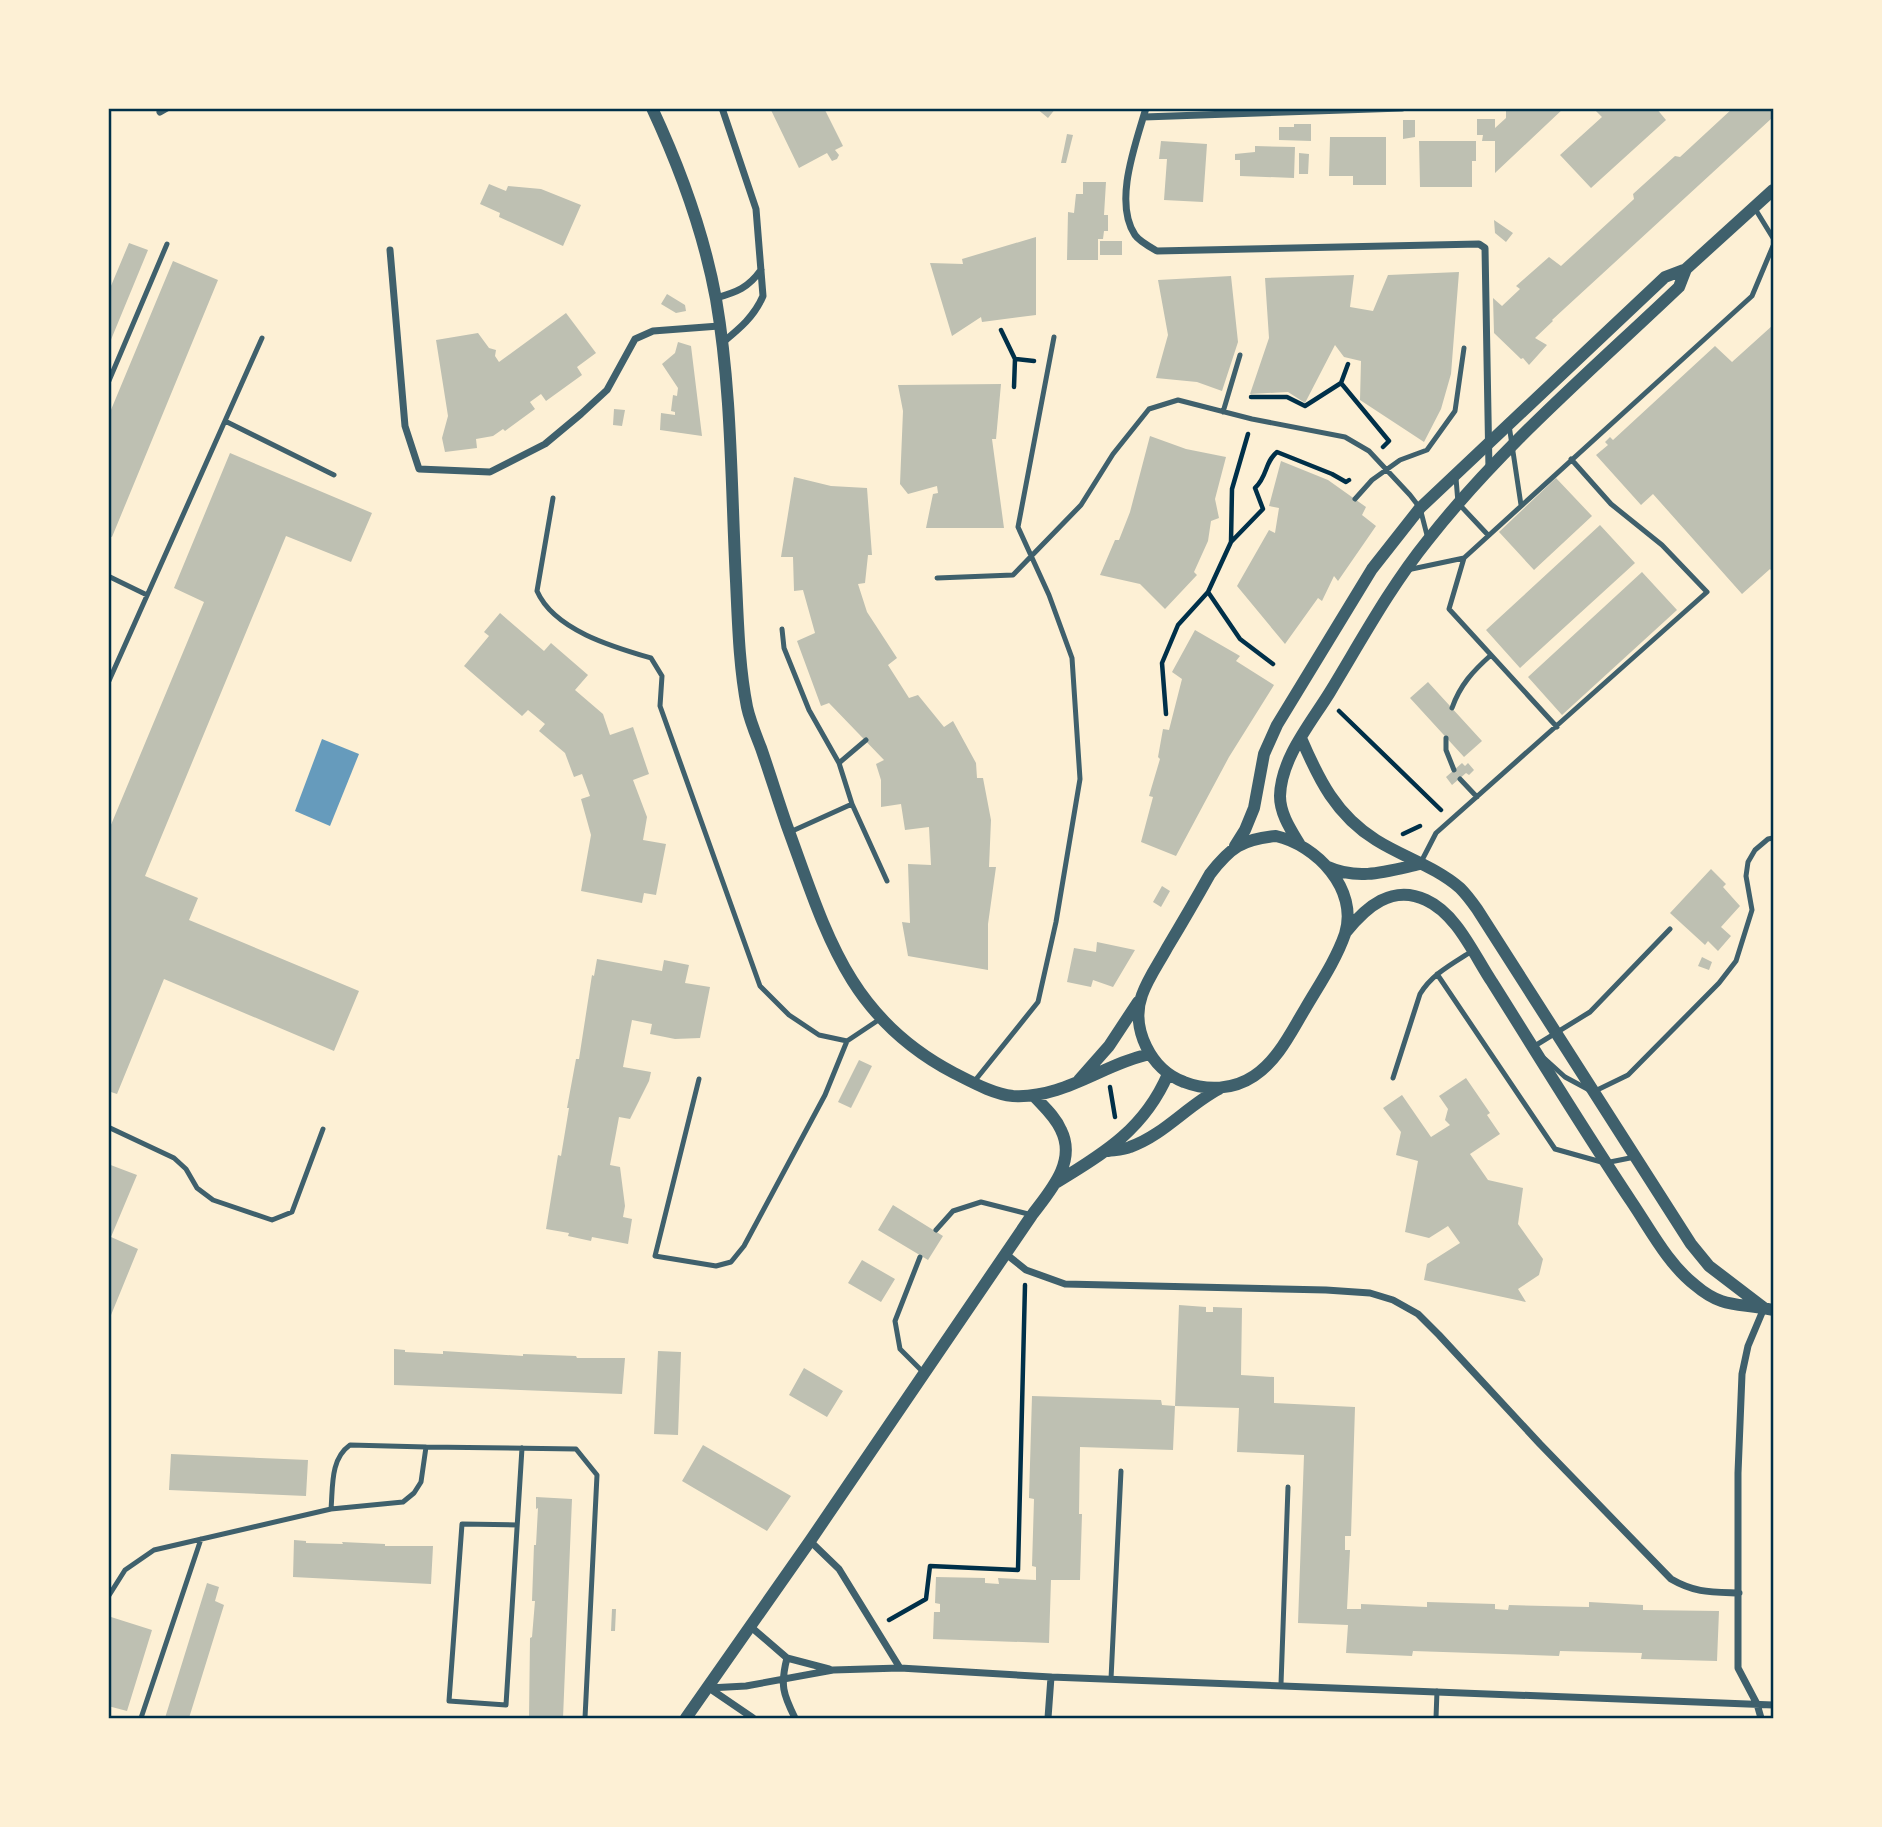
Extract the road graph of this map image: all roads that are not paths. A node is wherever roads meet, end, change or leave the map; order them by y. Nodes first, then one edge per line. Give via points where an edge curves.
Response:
1 (652, 108) edge
2 (722, 108) edge
3 (1402, 108) edge
4 (1145, 113) edge
5 (1773, 190) edge
6 (1754, 207) junction
7 (1773, 238) edge
8 (166, 244) dead end
9 (1773, 246) edge
10 (390, 250) dead end
11 (761, 269) junction
12 (1686, 269) junction
13 (716, 298) junction
14 (719, 326) junction
15 (1054, 337) dead end
16 (262, 338) dead end
17 (722, 344) junction
18 (1464, 348) dead end
19 (1240, 355) dead end
20 (108, 383) edge
21 (1223, 412) junction
22 (225, 421) junction
23 (1509, 425) junction
24 (1488, 445) junction
25 (1512, 447) junction
26 (1571, 459) junction
27 (1387, 470) junction
28 (1489, 471) junction
29 (334, 475) dead end
30 (1456, 475) junction
31 (553, 498) dead end
32 (1354, 499) dead end
33 (1458, 503) junction
34 (1521, 505) junction
35 (1420, 508) junction
36 (1488, 535) junction
37 (1428, 540) junction
38 (1030, 555) junction
39 (1464, 558) junction
40 (1404, 571) junction
41 (108, 576) edge
42 (937, 578) dead end
43 (147, 595) junction
44 (782, 629) dead end
45 (1491, 655) junction
46 (108, 683) edge
47 (1452, 708) dead end
48 (1557, 727) junction
49 (1301, 738) junction
50 (1446, 738) dead end
51 (866, 740) dead end
52 (839, 763) junction
53 (1454, 770) dead end
54 (1460, 779) dead end
55 (1477, 797) junction
56 (852, 804) junction
57 (789, 832) junction
58 (1773, 838) edge
59 (1300, 845) junction
60 (1235, 846) junction
61 (1420, 864) junction
62 (1327, 867) junction
63 (887, 881) dead end
64 (1670, 929) dead end
65 (1346, 932) junction
66 (1472, 951) junction
67 (1437, 974) junction
68 (1141, 996) junction
69 (880, 1019) junction
70 (1556, 1033) junction
71 (848, 1041) junction
72 (1533, 1047) junction
73 (1150, 1054) junction
74 (1168, 1074) junction
75 (1393, 1078) dead end
76 (699, 1079) dead end
77 (973, 1083) junction
78 (1076, 1084) junction
79 (1221, 1088) junction
80 (1593, 1092) junction
81 (1033, 1095) junction
82 (108, 1127) edge
83 (323, 1129) dead end
84 (1108, 1151) junction
85 (1635, 1157) junction
86 (1605, 1163) junction
87 (1057, 1182) junction
88 (1032, 1215) junction
89 (936, 1230) dead end
90 (1006, 1254) junction
91 (920, 1257) dead end
92 (1769, 1309) edge
93 (924, 1373) junction
94 (426, 1447) junction
95 (522, 1448) junction
96 (1121, 1471) dead end
97 (1289, 1487) dead end
98 (331, 1509) junction
99 (517, 1525) junction
100 (202, 1538) junction
101 (810, 1541) junction
102 (1739, 1593) junction
103 (108, 1597) edge
104 (751, 1627) junction
105 (787, 1658) junction
106 (900, 1668) junction
107 (833, 1670) junction
108 (1051, 1677) junction
109 (782, 1679) junction
110 (1111, 1679) junction
111 (1281, 1684) junction
112 (709, 1688) junction
113 (1437, 1691) junction
114 (1757, 1704) junction
115 (1773, 1705) edge
116 (141, 1718) edge
117 (585, 1718) edge
118 (687, 1718) edge
119 (753, 1718) edge
120 (795, 1718) edge
121 (1048, 1718) edge
122 (1436, 1718) edge
123 (1761, 1718) edge

1 - 13 street via 683,183
2 - 11 street via 756,209
3 - 4 street
4 - 24 street via 1128,169 1127,212 1135,236 1157,251 1479,244 1485,248
5 - 6 street
6 - 7 lane
6 - 12 street
8 - 20 lane
9 - 26 lane via 1752,296
10 - 14 street via 405,426 419,469 490,472 545,444 581,414 607,390 635,339 653,331
11 - 13 street via 742,291
11 - 17 street via 763,296 757,309
12 - 23 street via 1665,277
12 - 25 street via 1679,287
13 - 14 street
14 - 17 street
15 - 38 lane via 1018,527
16 - 22 lane
17 - 57 street via 747,708
18 - 27 lane via 1455,411 1427,450
19 - 21 lane
21 - 27 lane via 1345,436
21 - 38 lane via 1178,400 1150,409 1113,454 1081,505
22 - 29 lane
22 - 43 lane
23 - 24 street
23 - 25 lane
24 - 28 street
24 - 30 street
25 - 28 street
25 - 34 lane
26 - 34 lane
26 - 48 lane via 1611,504 1662,545 1707,592
27 - 32 lane
27 - 35 lane
28 - 33 street
30 - 33 lane
30 - 35 street
31 - 71 lane via 537,591 543,604 582,633 651,658 662,676 660,706 760,986 789,1015 819,1035
33 - 36 lane
33 - 37 street
34 - 36 lane
35 - 37 lane
35 - 60 street via 1372,569 1277,725 1264,754 1254,808
36 - 39 lane
37 - 40 street
38 - 42 lane via 1013,575
38 - 77 lane via 1072,658 1080,779 1038,1002
39 - 40 lane
39 - 45 lane via 1449,609
40 - 49 street
41 - 43 lane
43 - 46 lane
44 - 52 lane via 784,648 809,710
45 - 47 lane via 1468,677
45 - 48 lane
48 - 55 lane
49 - 59 street via 1282,780 1280,799
49 - 61 street via 1319,780 1346,815 1375,840
50 - 53 lane
51 - 52 lane
52 - 56 lane
54 - 55 lane
55 - 61 lane via 1436,833
56 - 57 lane
56 - 63 lane
57 - 69 street via 838,958
58 - 80 lane via 1755,850 1748,862 1752,910 1736,961 1628,1075
59 - 60 street via 1276,836
59 - 62 street
60 - 68 street via 1210,874
61 - 62 street via 1373,875 1351,875
61 - 70 street via 1455,884 1477,909
62 - 65 street via 1342,890
64 - 70 lane via 1590,1012
65 - 66 street via 1381,899 1412,895 1446,914
65 - 79 street via 1289,1037 1269,1064 1254,1076
66 - 67 lane
66 - 72 street
67 - 75 lane via 1420,994
67 - 86 lane via 1555,1149
68 - 73 street via 1138,1019
68 - 78 street via 1109,1046
69 - 71 lane
69 - 77 street via 936,1064
70 - 72 lane
70 - 80 street
71 - 76 lane via 825,1095 744,1246 731,1262 716,1266 655,1256
72 - 80 lane via 1564,1077
72 - 86 street
73 - 74 street
73 - 78 street
74 - 79 street via 1202,1088
74 - 84 street via 1155,1103
77 - 81 street via 1010,1096
78 - 81 street
79 - 84 street via 1130,1148
80 - 85 street
81 - 87 street via 1062,1131 1066,1157
82 - 83 lane via 174,1158 197,1188 213,1200 272,1220 292,1212
84 - 87 street
85 - 86 lane
85 - 92 street via 1709,1266
86 - 92 street via 1672,1261 1694,1285 1724,1304
87 - 88 street
88 - 89 lane via 981,1202 953,1212
88 - 90 street
90 - 93 street
90 - 102 street via 1026,1270 1065,1284 1326,1290 1370,1293 1393,1300 1418,1314 1671,1578 1703,1592
91 - 93 lane via 895,1321 900,1349
92 - 102 street via 1748,1346 1742,1374
93 - 101 street
94 - 95 lane
94 - 98 lane via 421,1482 403,1502
94 - 98 lane via 350,1445 335,1464
95 - 99 lane
95 - 117 lane via 576,1449 597,1475
96 - 110 lane
97 - 111 lane
98 - 100 lane
99 - 99 lane via 506,1705 449,1701 462,1524
100 - 103 lane via 154,1550 125,1570
100 - 116 lane
101 - 104 street
101 - 106 street via 839,1569
102 - 114 street via 1738,1668
104 - 105 street
104 - 112 street
105 - 107 street
105 - 109 street
106 - 107 street
106 - 108 street
107 - 109 street
108 - 110 street
108 - 121 street
109 - 112 street
109 - 120 street
110 - 111 street
111 - 113 street
112 - 118 street
112 - 119 street
113 - 114 street
113 - 122 lane
114 - 115 street
114 - 123 street

